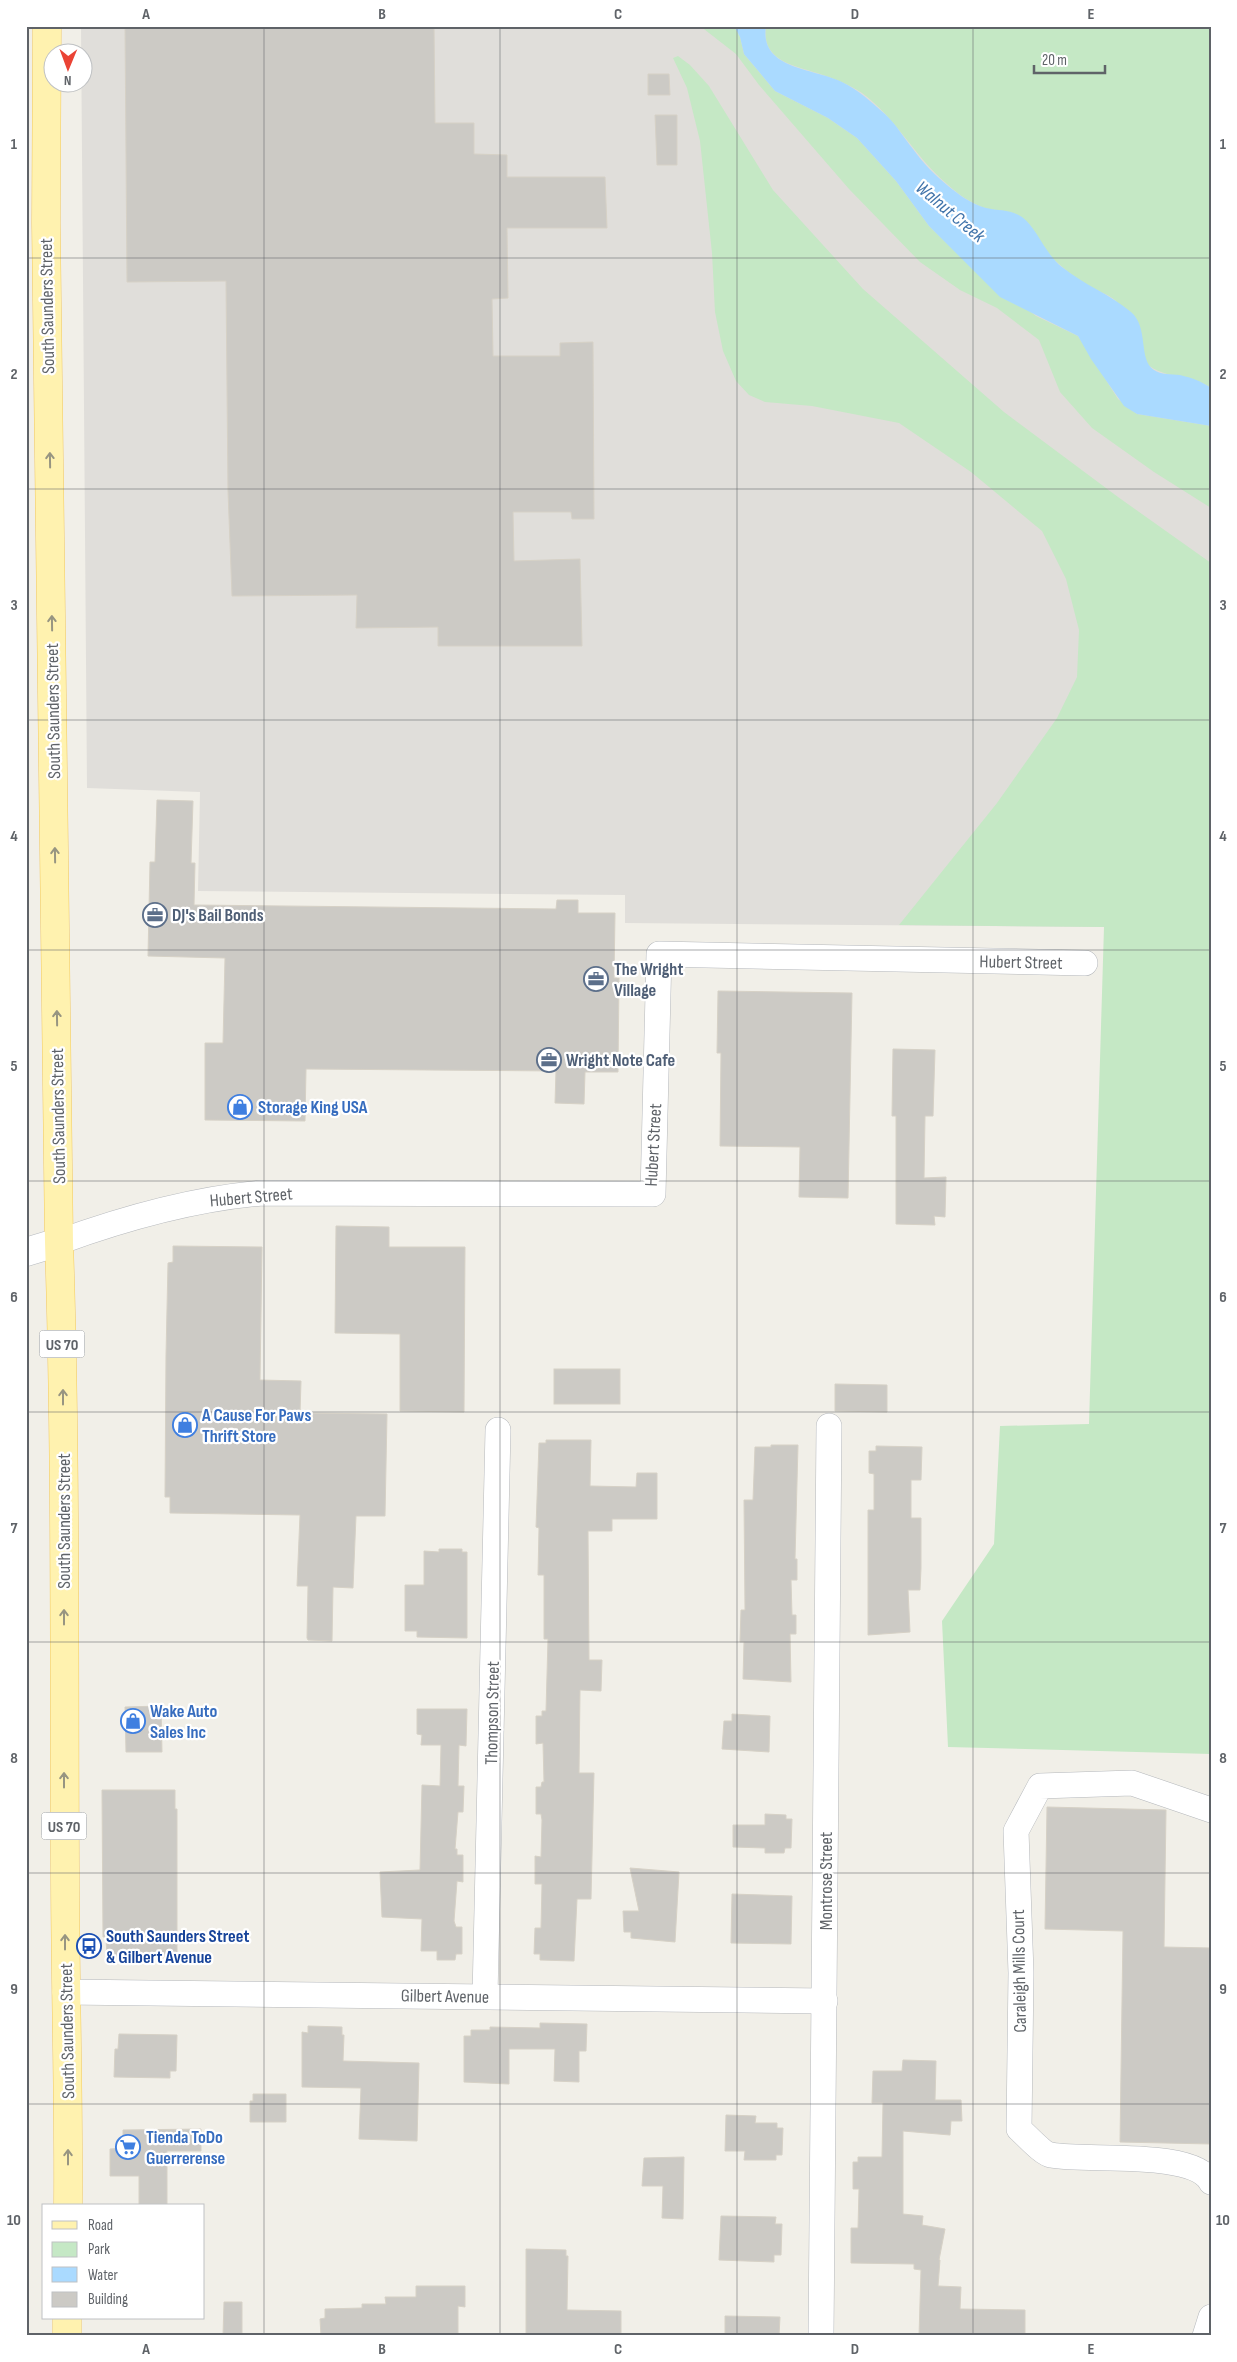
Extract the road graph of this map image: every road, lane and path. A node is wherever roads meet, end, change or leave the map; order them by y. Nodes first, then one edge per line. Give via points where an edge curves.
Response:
1 (47, 26) edge
2 (1085, 963) dead end
3 (59, 1242) junction
4 (26, 1252) edge
5 (829, 1426) dead end
6 (498, 1430) dead end
7 (1211, 1810) edge
8 (65, 1992) junction
9 (485, 1996) junction
10 (825, 2001) junction
11 (1211, 2182) edge
12 (68, 2204) edge
13 (1211, 2317) edge
14 (67, 2320) edge
15 (67, 2336) edge
16 (821, 2336) edge
17 (1205, 2336) edge

3 -> 1 main road, South Saunders Street / US 70 via 46,223
2 - 3 street, Hubert Street via 658,954 653,1194 262,1193 229,1196 157,1211 103,1225
3 - 4 street
8 -> 3 main road, South Saunders Street / US 70 via 63,1380
5 - 10 street, Montrose Street
6 - 9 street, Thompson Street
7 - 11 street, Caraleigh Mills Court via 1132,1783 1040,1786 1016,1831 1021,1974 1019,2129 1049,2155 1169,2161 1192,2168
8 - 9 street, Gilbert Avenue
12 -> 8 main road, South Saunders Street / US 70
9 - 10 street, Gilbert Avenue
10 - 16 street, Montrose Street
13 - 17 street
14 - 15 main road

